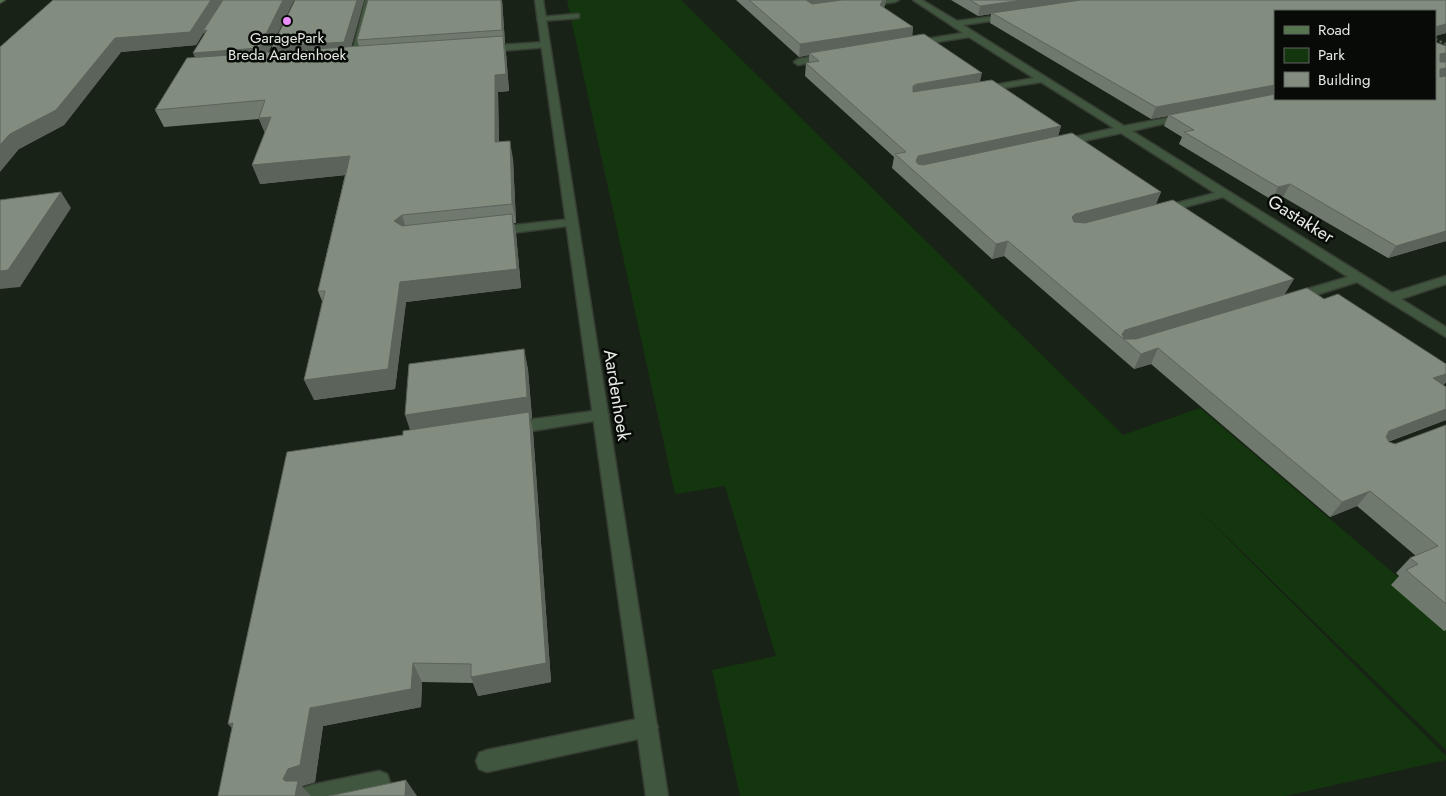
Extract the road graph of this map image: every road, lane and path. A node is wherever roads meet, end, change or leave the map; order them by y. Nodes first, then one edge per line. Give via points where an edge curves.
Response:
1 (369, 0) edge
2 (538, 0) edge
3 (895, 0) edge
4 (917, 0) edge
5 (858, 5) edge
6 (1021, 14) edge
7 (576, 16) dead end
8 (541, 19) junction
9 (955, 24) junction
10 (970, 34) junction
11 (545, 45) junction
12 (903, 45) edge
13 (475, 50) edge
14 (836, 56) edge
15 (366, 59) edge
16 (798, 62) edge
17 (1042, 79) junction
18 (973, 91) edge
19 (1196, 114) edge
20 (1122, 130) junction
21 (1054, 144) edge
22 (1223, 194) junction
23 (1149, 214) edge
24 (572, 223) junction
25 (484, 232) edge
26 (1358, 278) junction
27 (1446, 280) edge
28 (1390, 298) junction
29 (1283, 301) edge
30 (1446, 333) edge
31 (601, 415) junction
32 (500, 430) edge
33 (647, 727) junction
34 (487, 760) dead end
35 (379, 782) dead end
36 (311, 796) edge
37 (657, 796) edge

1 - 15 street via 349,60
2 - 8 street, Aardenhoek
3 - 5 street
4 - 9 street, Gastakker
6 - 9 street
7 - 8 street
8 - 11 street, Aardenhoek
9 - 10 street, Gastakker
10 - 12 street
10 - 17 street, Gastakker
11 - 13 street
11 - 24 street, Aardenhoek
14 - 16 street
17 - 18 street
17 - 20 street, Gastakker
19 - 20 street
20 - 21 street
20 - 22 street, Gastakker
22 - 23 street
22 - 26 street, Gastakker
24 - 25 street
24 - 31 street, Aardenhoek
26 - 28 street, Gastakker
26 - 29 street
27 - 28 street
28 - 30 street, Gastakker
31 - 32 street
31 - 33 street, Aardenhoek
33 - 34 street
33 - 37 street, Aardenhoek
35 - 36 street

